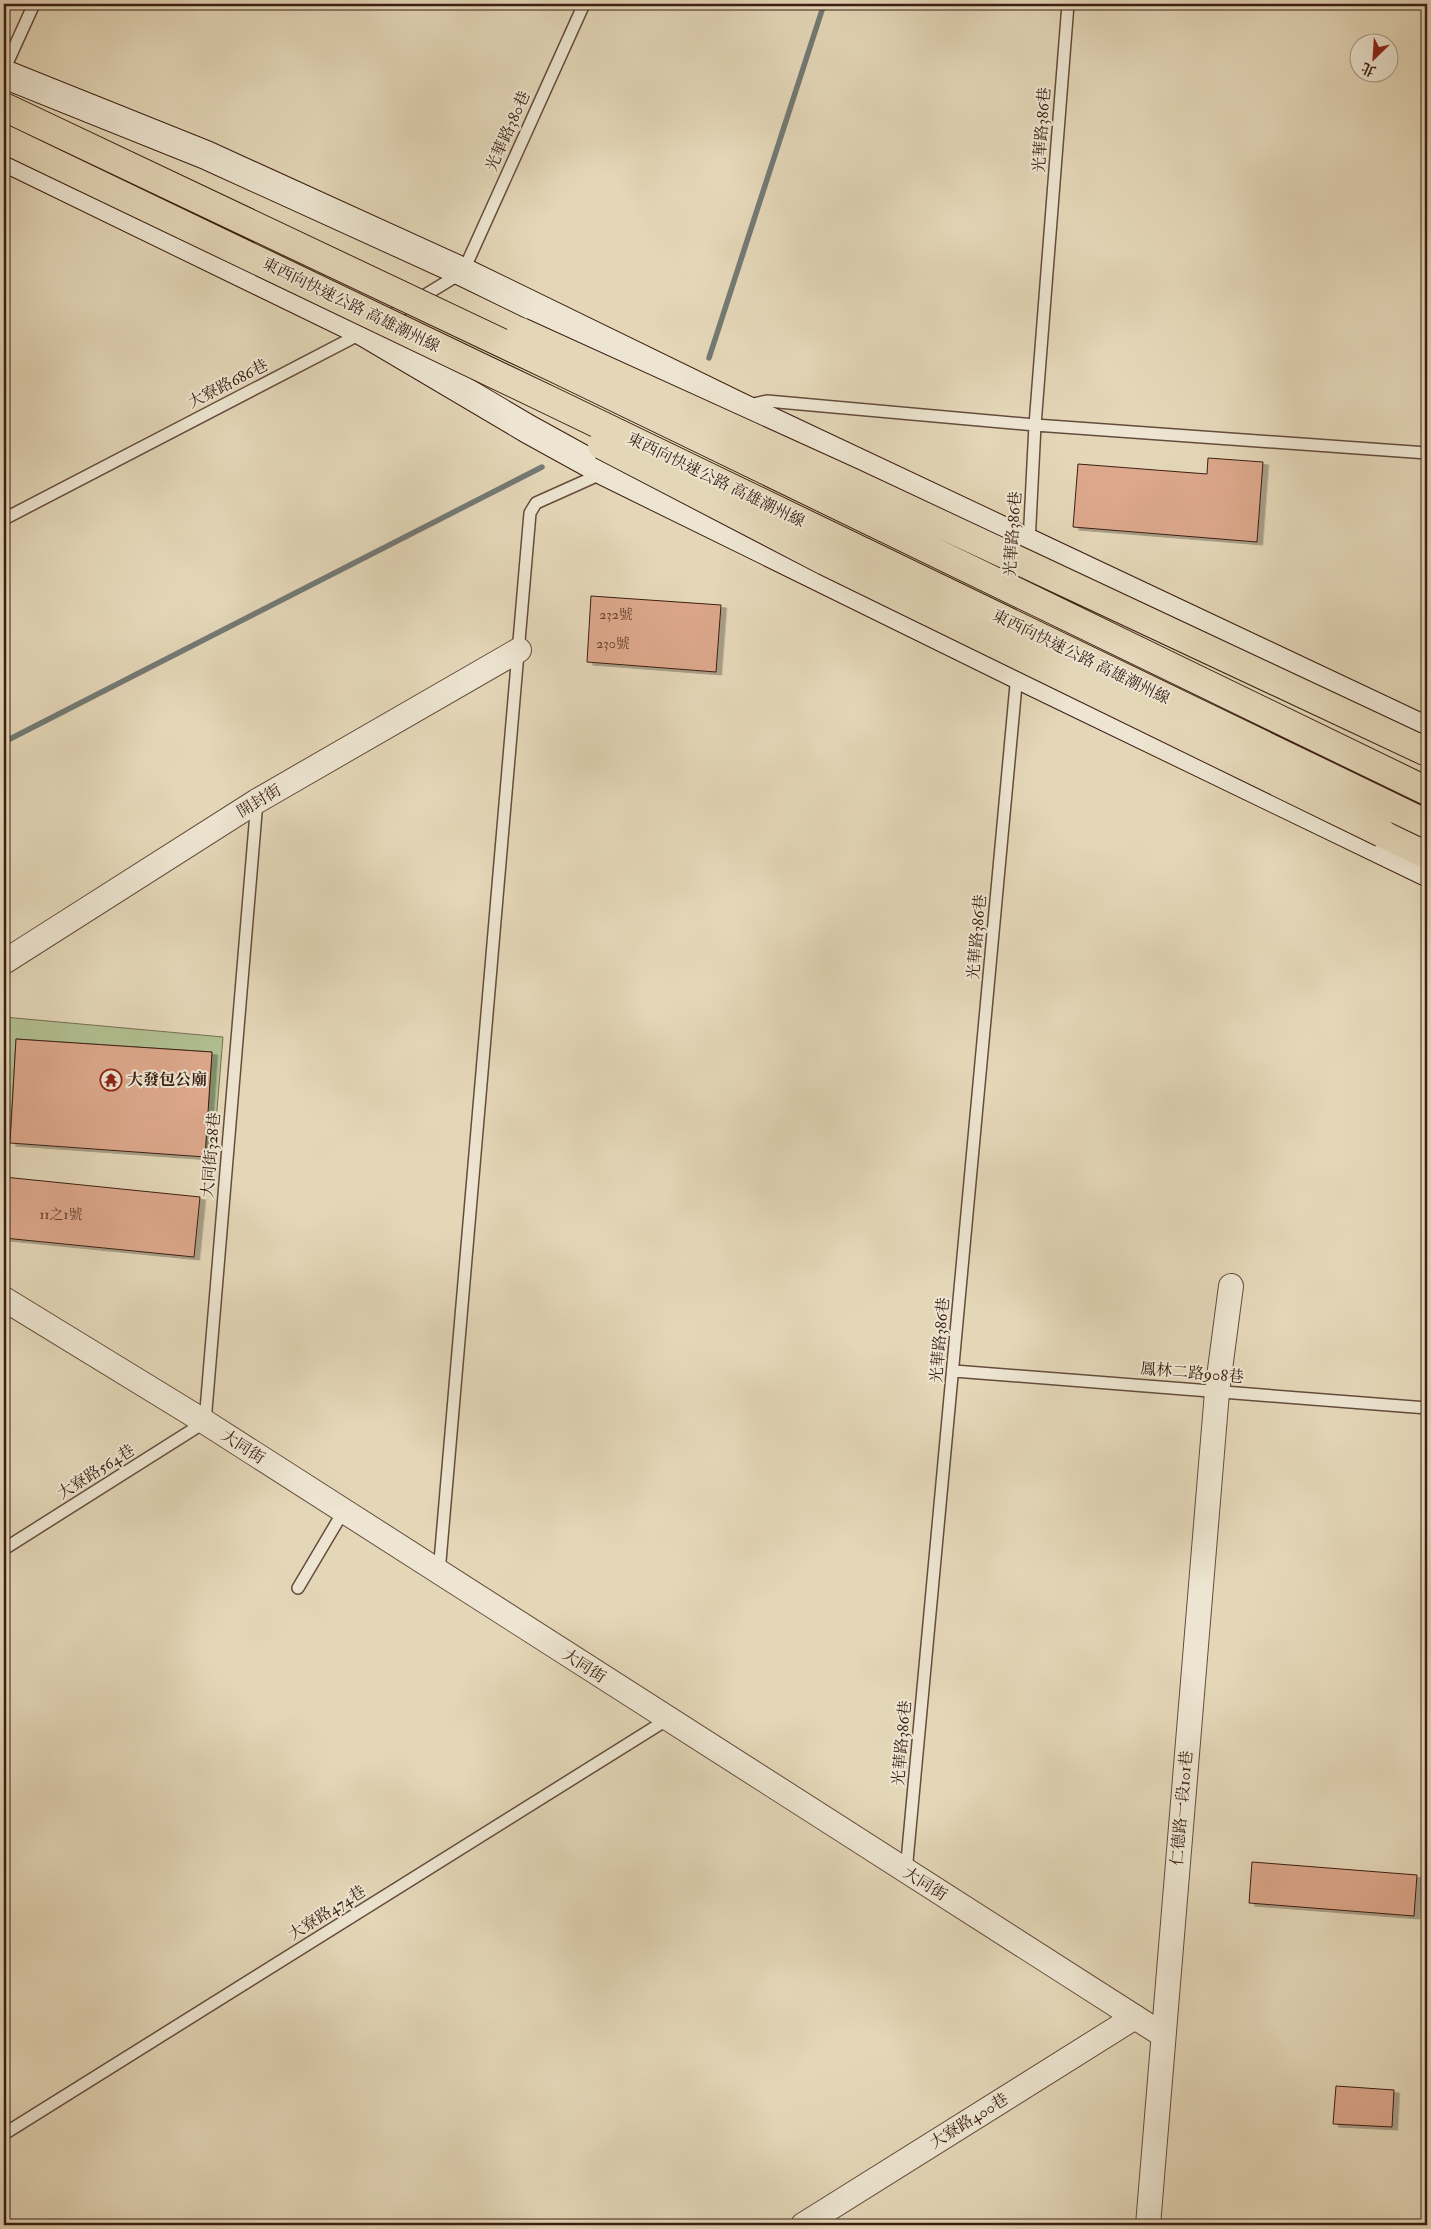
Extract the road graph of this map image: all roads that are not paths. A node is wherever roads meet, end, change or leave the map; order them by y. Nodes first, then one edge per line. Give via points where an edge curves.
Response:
1 (34, 4) edge
2 (584, 4) edge
3 (1068, 4) edge
4 (4, 72) edge
5 (4, 107) edge
6 (4, 139) edge
7 (4, 157) edge
8 (146, 174) junction
9 (463, 272) junction
10 (372, 325) junction
11 (740, 407) junction
12 (1035, 425) junction
13 (1427, 453) edge
14 (606, 472) junction
15 (4, 519) edge
16 (1029, 544) junction
17 (519, 650) junction
18 (1017, 674) junction
19 (1427, 731) edge
20 (1427, 752) edge
21 (1427, 791) edge
22 (257, 801) junction
23 (1427, 824) edge
24 (1427, 855) edge
25 (1427, 872) edge
26 (4, 962) edge
27 (1231, 1286) dead end
28 (4, 1299) edge
29 (954, 1371) junction
30 (1217, 1392) junction
31 (1427, 1408) edge
32 (205, 1422) junction
33 (343, 1512) junction
34 (4, 1549) edge
35 (439, 1573) junction
36 (298, 1588) dead end
37 (668, 1719) junction
38 (906, 1872) junction
39 (1135, 2017) junction
40 (1163, 2035) junction
41 (4, 2134) edge
42 (803, 2225) edge
43 (1148, 2225) edge

1 - 4 lane
2 - 9 lane, 光華路380巷
3 - 12 lane, 光華路386巷
4 - 9 main road via 206,155
5 - 8 highway, 東西向快速公路 高雄潮州線, bridge
6 - 10 highway, 東西向快速公路 高雄潮州線, bridge
7 - 10 main road
8 - 20 highway, bridge via 198,189 572,355
8 - 21 highway, 東西向快速公路 高雄潮州線, bridge via 561,371
9 - 10 lane, 大寮路686巷
9 - 11 main road
10 - 14 main road via 528,429
10 - 15 lane, 大寮路686巷
10 - 23 highway, 東西向快速公路 高雄潮州線, bridge
10 - 24 highway, bridge via 825,561
11 - 12 lane via 767,401
11 - 14 lane
11 - 16 main road
12 - 13 lane
12 - 16 lane, 光華路386巷
14 - 17 lane via 536,503 530,513
14 - 18 main road
16 - 18 lane, 光華路386巷
16 - 19 main road
17 - 22 street, 開封街
17 - 35 lane
18 - 25 main road
18 - 29 lane, 光華路386巷
22 - 26 street, 開封街
22 - 32 lane, 大同街328巷
27 - 30 street, 仁德路一段101巷
28 - 32 street, 大同街
29 - 30 lane, 鳳林二路908巷
29 - 38 lane, 光華路386巷
30 - 31 lane, 鳳林二路908巷
30 - 40 street, 仁德路一段101巷
32 - 33 street, 大同街
32 - 34 lane, 大寮路564巷
33 - 35 street, 大同街
33 - 36 lane
35 - 37 street, 大同街
37 - 38 street, 大同街
37 - 41 lane, 大寮路474巷
38 - 39 street, 大同街
39 - 40 street, 大同街
39 - 42 street, 大寮路400巷
40 - 43 street, 仁德路一段101巷

